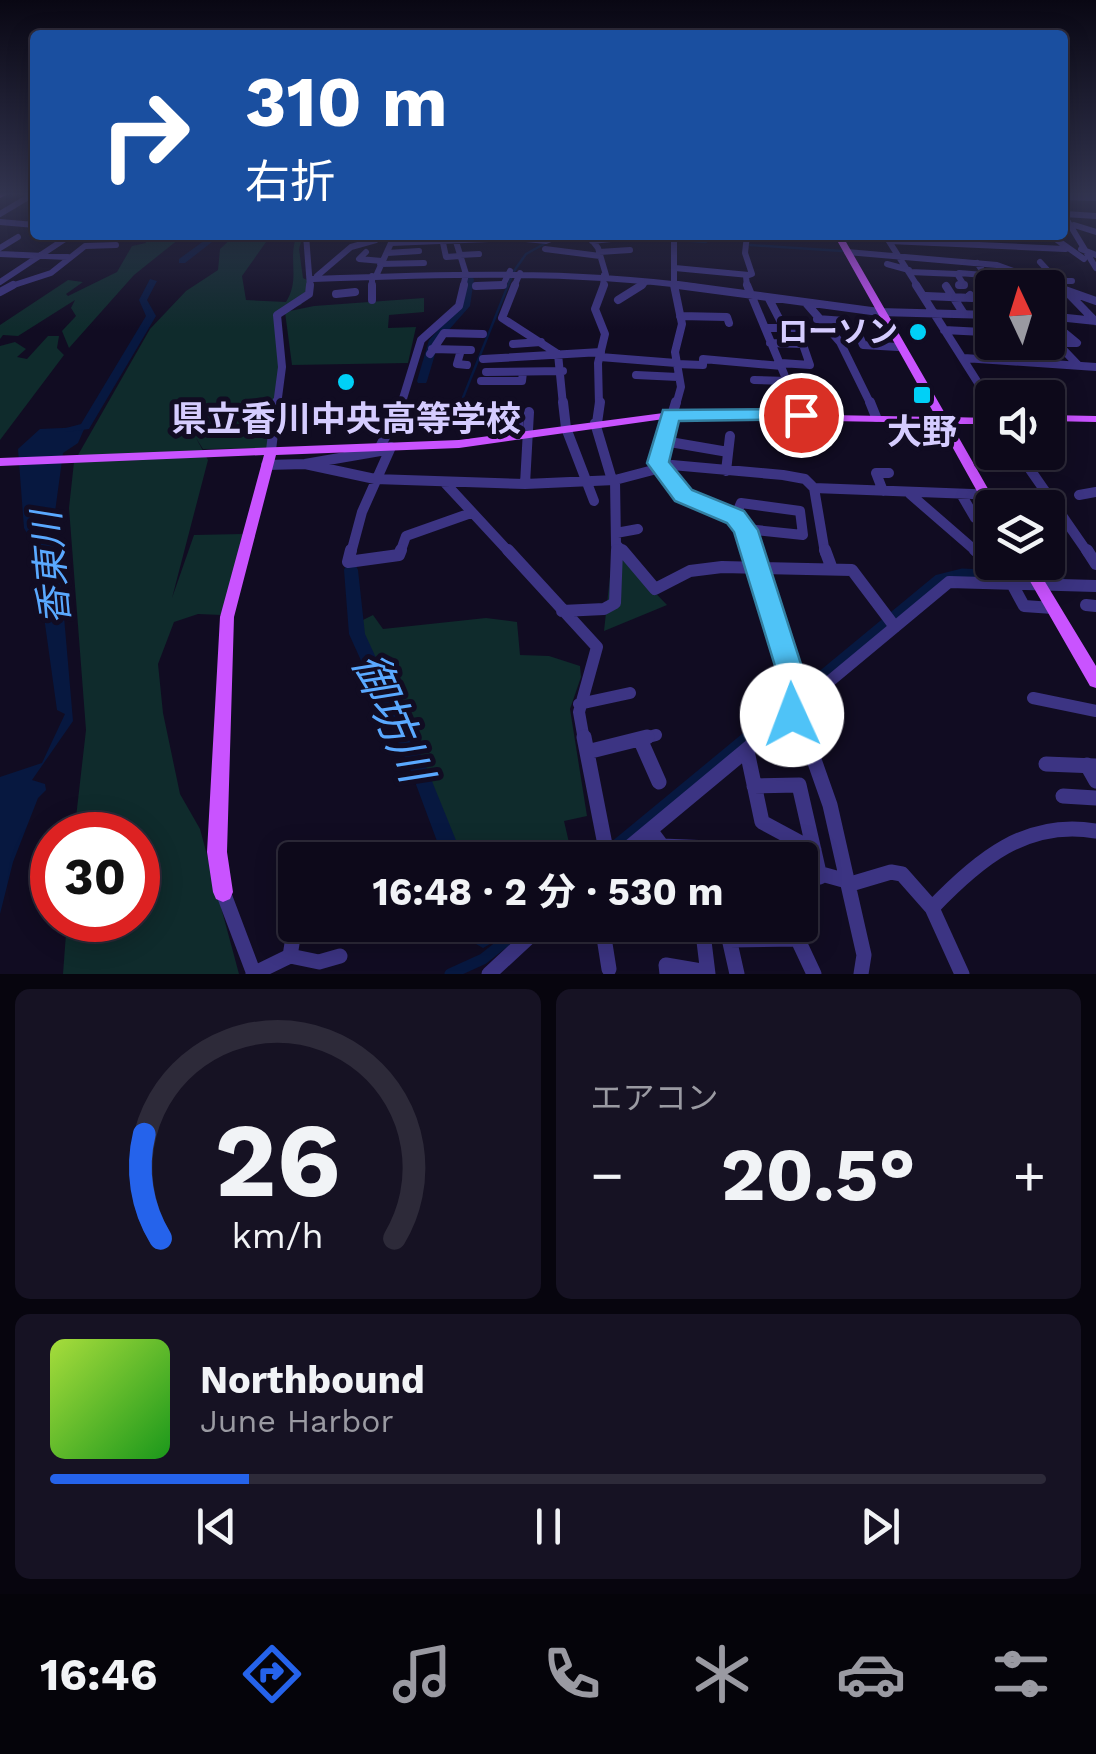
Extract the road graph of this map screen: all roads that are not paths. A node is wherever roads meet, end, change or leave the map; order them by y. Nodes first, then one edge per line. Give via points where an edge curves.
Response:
1 (1078, 238) edge
2 (64, 240) edge
3 (305, 240) edge
4 (376, 240) edge
5 (410, 240) edge
6 (416, 240) edge
7 (442, 240) edge
8 (458, 240) edge
9 (486, 240) edge
10 (548, 240) edge
11 (591, 240) edge
12 (674, 240) edge
13 (746, 240) edge
14 (841, 240) edge
15 (889, 240) edge
16 (969, 240) edge
17 (1034, 240) edge
18 (1055, 240) edge
19 (116, 246) dead end
20 (1061, 246) junction
21 (1080, 248) junction
22 (545, 249) dead end
23 (419, 250) junction
24 (630, 250) dead end
25 (0, 251) edge
26 (366, 252) dead end
27 (847, 252) junction
28 (387, 253) junction
29 (462, 253) junction
30 (600, 254) junction
31 (41, 255) junction
32 (1096, 255) edge
33 (68, 257) junction
34 (902, 257) junction
35 (1084, 260) junction
36 (381, 263) junction
37 (977, 263) junction
38 (424, 264) junction
39 (887, 264) dead end
40 (1054, 264) dead end
41 (676, 268) junction
42 (1096, 268) edge
43 (981, 270) edge
44 (1007, 270) edge
45 (1046, 270) edge
46 (910, 271) junction
47 (515, 272) junction
48 (959, 273) dead end
49 (466, 274) junction
50 (429, 275) junction
51 (605, 275) junction
52 (749, 275) junction
53 (374, 276) junction
54 (349, 277) junction
55 (312, 278) junction
56 (942, 279) junction
57 (975, 279) edge
58 (971, 280) dead end
59 (975, 281) edge
60 (0, 282) edge
61 (646, 282) junction
62 (1065, 283) edge
63 (1068, 283) junction
64 (959, 285) dead end
65 (476, 286) dead end
66 (673, 286) junction
67 (721, 286) dead end
68 (1082, 290) dead end
69 (0, 292) edge
70 (748, 292) junction
71 (975, 292) edge
72 (336, 294) dead end
73 (603, 294) junction
74 (926, 296) junction
75 (952, 298) junction
76 (769, 299) junction
77 (372, 300) dead end
78 (618, 300) junction
79 (1096, 301) edge
80 (629, 302) dead end
81 (806, 303) junction
82 (856, 309) junction
83 (878, 312) junction
84 (934, 314) junction
85 (964, 314) junction
86 (975, 314) edge
87 (680, 316) junction
88 (816, 319) junction
89 (1065, 319) edge
90 (845, 321) dead end
91 (1095, 321) edge
92 (729, 323) dead end
93 (766, 328) junction
94 (784, 328) junction
95 (806, 328) dead end
96 (944, 330) junction
97 (975, 332) edge
98 (1065, 332) edge
99 (483, 334) dead end
100 (421, 340) junction
101 (542, 342) junction
102 (770, 342) junction
103 (513, 344) dead end
104 (1065, 344) edge
105 (898, 347) junction
106 (433, 348) junction
107 (1065, 352) edge
108 (558, 354) junction
109 (600, 354) junction
110 (484, 358) dead end
111 (964, 358) junction
112 (676, 363) junction
113 (781, 364) junction
114 (467, 365) dead end
115 (1078, 366) junction
116 (1096, 367) edge
117 (562, 371) junction
118 (636, 375) dead end
119 (486, 377) dead end
120 (678, 377) junction
121 (754, 380) dead end
122 (977, 380) edge
123 (787, 381) junction
124 (529, 412) dead end
125 (670, 414) junction
126 (801, 415) junction
127 (510, 416) dead end
128 (876, 417) junction
129 (1065, 418) edge
130 (940, 419) junction
131 (1096, 419) edge
132 (975, 420) edge
133 (596, 423) junction
134 (566, 428) junction
135 (525, 434) junction
136 (730, 436) dead end
137 (664, 441) junction
138 (386, 447) junction
139 (728, 452) junction
140 (269, 456) junction
141 (0, 462) edge
142 (305, 464) junction
143 (661, 468) junction
144 (1032, 470) edge
145 (726, 471) junction
146 (889, 473) dead end
147 (376, 479) junction
148 (584, 480) junction
149 (614, 480) junction
150 (445, 483) junction
151 (525, 484) junction
152 (814, 488) junction
153 (982, 490) edge
154 (1047, 490) edge
155 (883, 491) junction
156 (1096, 492) edge
157 (910, 494) junction
158 (961, 494) junction
159 (1078, 495) dead end
160 (975, 498) edge
161 (594, 501) dead end
162 (471, 513) junction
163 (1065, 516) edge
164 (735, 517) junction
165 (974, 518) dead end
166 (638, 528) dead end
167 (746, 530) junction
168 (616, 539) junction
169 (1081, 540) junction
170 (1096, 542) edge
171 (975, 552) edge
172 (1096, 564) edge
173 (760, 568) junction
174 (832, 569) junction
175 (976, 580) edge
176 (1005, 580) edge
177 (1018, 580) edge
178 (1036, 580) edge
179 (1038, 583) junction
180 (1096, 586) edge
181 (1053, 608) junction
182 (562, 611) junction
183 (891, 624) junction
184 (1096, 682) edge
185 (630, 694) dead end
186 (1033, 698) dead end
187 (579, 704) junction
188 (806, 704) junction
189 (1096, 710) edge
190 (792, 715) junction
191 (747, 751) junction
192 (586, 752) junction
193 (1046, 764) dead end
194 (1092, 765) edge
195 (1096, 781) edge
196 (658, 782) dead end
197 (754, 786) junction
198 (1063, 796) dead end
199 (1096, 798) edge
200 (650, 830) junction
201 (1096, 831) edge
202 (605, 842) edge
203 (636, 842) edge
204 (659, 842) edge
205 (799, 842) edge
206 (812, 842) edge
207 (818, 868) edge
208 (820, 877) joint
209 (845, 882) junction
210 (223, 892) joint
211 (932, 908) junction
212 (292, 942) edge
213 (524, 942) edge
214 (602, 942) edge
215 (704, 942) edge
216 (729, 942) edge
217 (800, 942) edge
218 (290, 956) junction
219 (340, 956) dead end
220 (603, 959) dead end
221 (707, 973) edge
222 (254, 974) edge
223 (262, 974) edge
224 (489, 974) edge
225 (667, 974) edge
226 (737, 974) edge
227 (814, 974) edge
228 (861, 974) edge
229 (962, 974) edge

1 - 21 street
2 - 31 street
3 - 55 street via 302,255
4 - 55 street via 343,252
5 - 28 street via 392,243
6 - 23 street
7 - 29 street via 446,257
8 - 29 street
9 - 10 street
9 - 29 street
11 - 30 street
12 - 41 street
13 - 52 street
14 - 27 main road
15 - 34 street
16 - 20 street
17 - 20 street
18 - 20 street
19 - 33 street via 85,246
20 - 21 street
20 - 35 street
21 - 32 street
21 - 35 street
22 - 30 street
23 - 28 street
23 - 38 street
24 - 30 street
25 - 31 street
26 - 36 street via 360,259
27 - 34 street
27 - 83 main road
28 - 36 street
29 - 49 street
30 - 51 street
31 - 33 street
31 - 60 street
33 - 69 street via 51,273
34 - 37 street
34 - 46 street
35 - 42 street
36 - 38 street
36 - 53 street
37 - 43 street
37 - 44 street
38 - 50 street
39 - 46 street
40 - 45 street via 1041,263
41 - 52 street
41 - 66 street
46 - 56 street
46 - 74 street
47 - 49 street
47 - 51 street
47 - 65 street via 503,286
47 - 101 street via 502,318
48 - 57 street
49 - 50 street
49 - 100 street via 456,310
50 - 53 street
51 - 61 street
51 - 73 street
52 - 70 street
53 - 54 street
53 - 77 street
54 - 55 street
54 - 72 street via 351,292
55 - 140 street via 306,299 278,316 282,367
56 - 64 street via 957,274
56 - 75 street
58 - 59 street
61 - 66 street
61 - 78 street
62 - 63 street
63 - 68 street
63 - 79 street
63 - 91 street
66 - 70 street
66 - 87 street
67 - 70 street
70 - 76 street
70 - 93 street
71 - 75 street via 972,298
73 - 78 street
73 - 109 street via 594,309 604,320
74 - 75 street
74 - 84 street
75 - 85 street
76 - 81 street
76 - 94 street
78 - 80 street
81 - 82 street
81 - 88 street
82 - 83 street
82 - 105 street via 863,345
83 - 84 street
83 - 105 main road
84 - 85 street
84 - 96 street
85 - 86 street
87 - 92 street via 727,317
87 - 112 street
88 - 90 street
88 - 128 street via 846,353
89 - 91 street
93 - 94 street
93 - 102 street
94 - 95 street
96 - 97 street
96 - 111 street
98 - 104 street via 1078,342
99 - 106 street via 444,333
100 - 106 street
100 - 138 street
101 - 103 street
101 - 108 street
102 - 113 street
102 - 113 street via 802,342 810,365
105 - 130 main road
106 - 114 street via 466,350 457,364
107 - 115 street
108 - 109 street
108 - 110 street
108 - 117 street
109 - 112 street
109 - 133 street
111 - 115 street
111 - 122 street
112 - 113 street
112 - 120 street
113 - 123 street
115 - 116 street
117 - 119 street via 523,372 522,382
117 - 134 street
118 - 120 street
120 - 125 street via 681,387
121 - 123 street
123 - 126 street
124 - 135 street
125 - 126 main road
125 - 133 main road
125 - 137 street
126 - 128 main road
127 - 135 street via 518,416
128 - 130 main road
129 - 131 main road
130 - 132 main road
130 - 153 main road
133 - 134 main road
133 - 149 street via 595,438
134 - 135 main road
134 - 148 street
135 - 138 main road
135 - 151 street
136 - 139 street
137 - 139 street
137 - 143 street
138 - 140 main road
138 - 142 street
138 - 147 street
139 - 145 street
140 - 141 main road
140 - 142 street
140 - 210 main road via 226,618 218,852
142 - 147 street
143 - 145 street
143 - 149 street
143 - 164 street via 684,495
144 - 154 street
145 - 152 street via 782,475
146 - 155 street via 876,473
147 - 150 street
147 - 162 street via 348,562 399,555 406,536
148 - 149 street
148 - 151 street
148 - 161 street
149 - 168 street
150 - 151 street
150 - 162 street
152 - 155 street
152 - 174 street
155 - 157 street
156 - 159 street
157 - 158 street
157 - 171 street
158 - 160 street
158 - 165 street
162 - 182 street
163 - 169 street
164 - 167 street
164 - 167 street via 741,504 800,511 802,534
166 - 168 street
167 - 173 street
168 - 173 street via 655,589 690,572
168 - 182 street via 615,603
169 - 170 street
169 - 172 street
173 - 174 street
173 - 188 street via 794,690
174 - 183 street via 852,570
175 - 183 street via 949,582
176 - 181 street via 1024,606
177 - 179 street
178 - 179 main road
179 - 180 street
179 - 181 main road
181 - 184 main road
182 - 187 street via 597,648
183 - 188 street
185 - 187 street
186 - 189 street
187 - 192 street
188 - 190 street
190 - 191 street
190 - 209 street via 833,811
191 - 197 street
191 - 200 street
192 - 196 street via 648,737
192 - 202 street
193 - 194 street
194 - 195 street
197 - 205 street via 762,822
197 - 206 street via 799,785
198 - 199 street
200 - 203 street
200 - 204 street
201 - 211 street via 1062,827 1029,833 960,878
207 - 208 street
208 - 209 street
209 - 211 street via 902,874
209 - 228 street via 864,955
210 - 222 street
211 - 229 street
212 - 218 street
213 - 224 street
214 - 220 street
215 - 221 street
216 - 226 street
217 - 227 street
218 - 219 street via 320,962
218 - 222 street
221 - 225 street via 666,966
222 - 223 street

